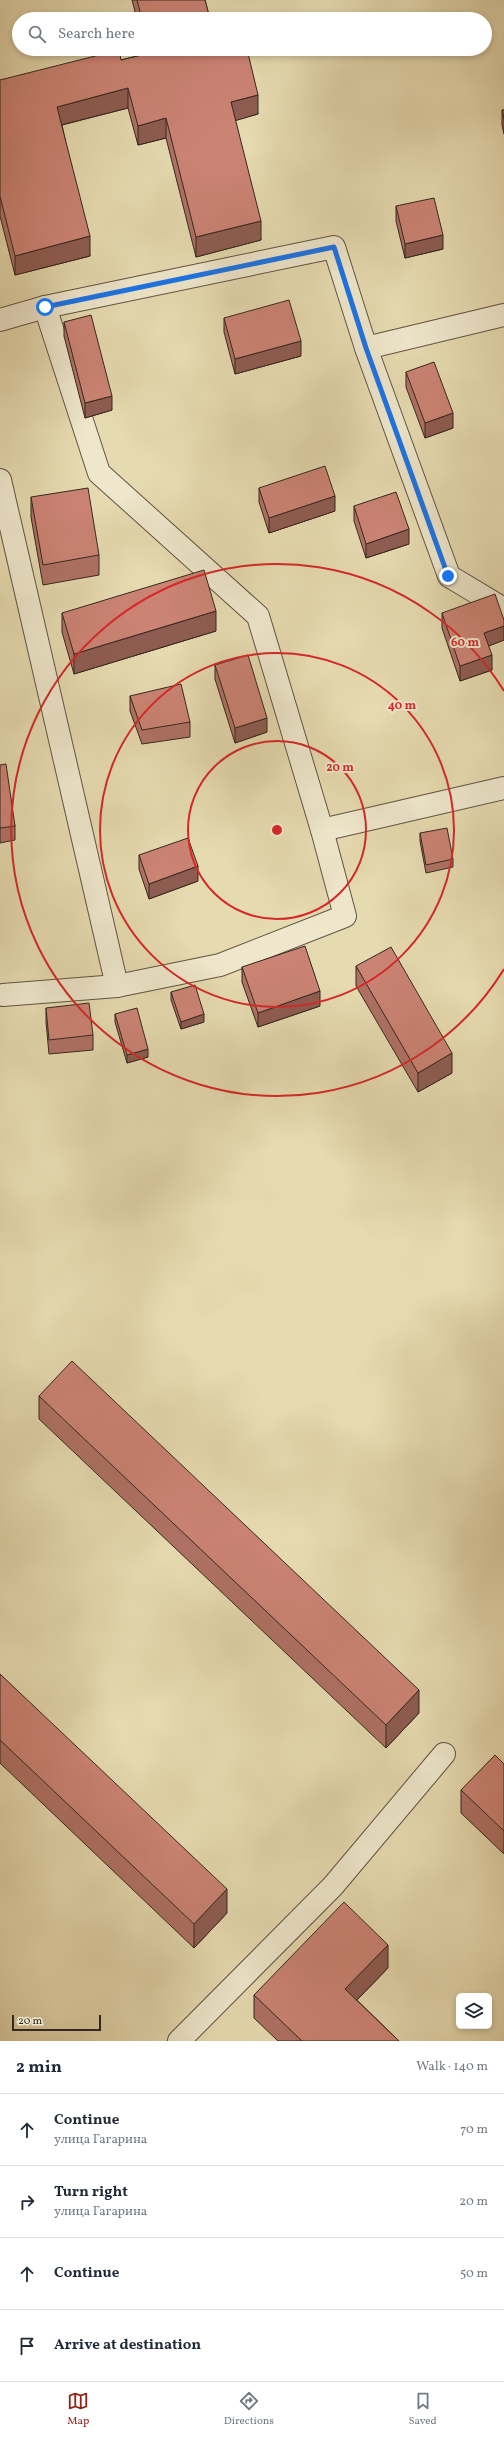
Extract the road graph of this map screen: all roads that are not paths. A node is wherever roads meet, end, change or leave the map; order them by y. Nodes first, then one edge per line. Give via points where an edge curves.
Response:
1 (45, 307) junction
2 (504, 315) edge
3 (0, 320) edge
4 (366, 348) junction
5 (0, 480) edge
6 (504, 609) edge
7 (504, 788) edge
8 (322, 830) junction
9 (117, 986) junction
10 (3, 995) dead end
11 (444, 1754) dead end
12 (180, 2041) edge

1 - 3 street
1 - 4 street via 334,247
1 - 8 street via 98,473 258,616
2 - 4 street
4 - 6 street via 448,576
5 - 9 street
7 - 8 street
8 - 9 street via 344,916 220,965
9 - 10 street
11 - 12 street via 333,1886

